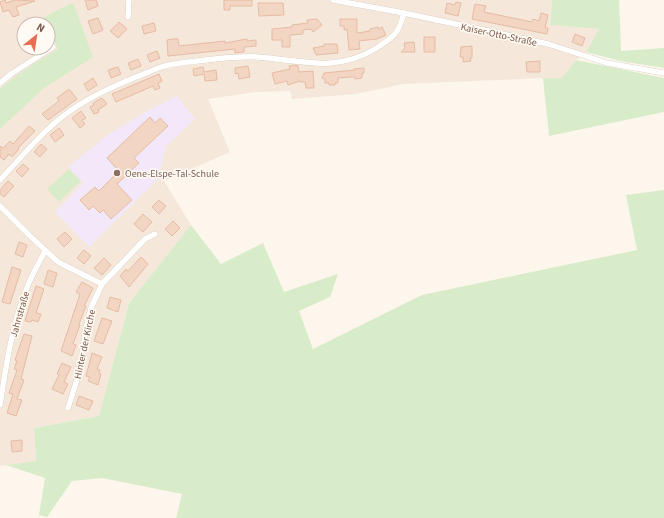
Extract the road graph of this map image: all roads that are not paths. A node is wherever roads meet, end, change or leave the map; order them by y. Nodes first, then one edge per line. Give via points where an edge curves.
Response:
1 (129, 0) edge
2 (332, 0) edge
3 (404, 13) junction
4 (128, 17) dead end
5 (39, 56) edge
6 (664, 73) edge
7 (0, 83) edge
8 (0, 180) edge
9 (0, 206) edge
10 (155, 234) dead end
11 (45, 251) junction
12 (102, 284) junction
13 (0, 405) edge
14 (68, 408) dead end

1 - 4 street
2 - 3 street, Kaiser-Otto-Straße
3 - 6 street, Kaiser-Otto-Straße via 548,44 607,63
3 - 8 street via 400,29 387,42 367,54 347,61 330,64 236,57 160,67 81,104 49,128
5 - 7 street
9 - 11 street
10 - 12 street, Hinter der Kirche via 145,240
11 - 12 street via 58,262
11 - 13 street, Jahnstraße via 25,292 17,318
12 - 14 street, Hinter der Kirche via 91,308 81,367

